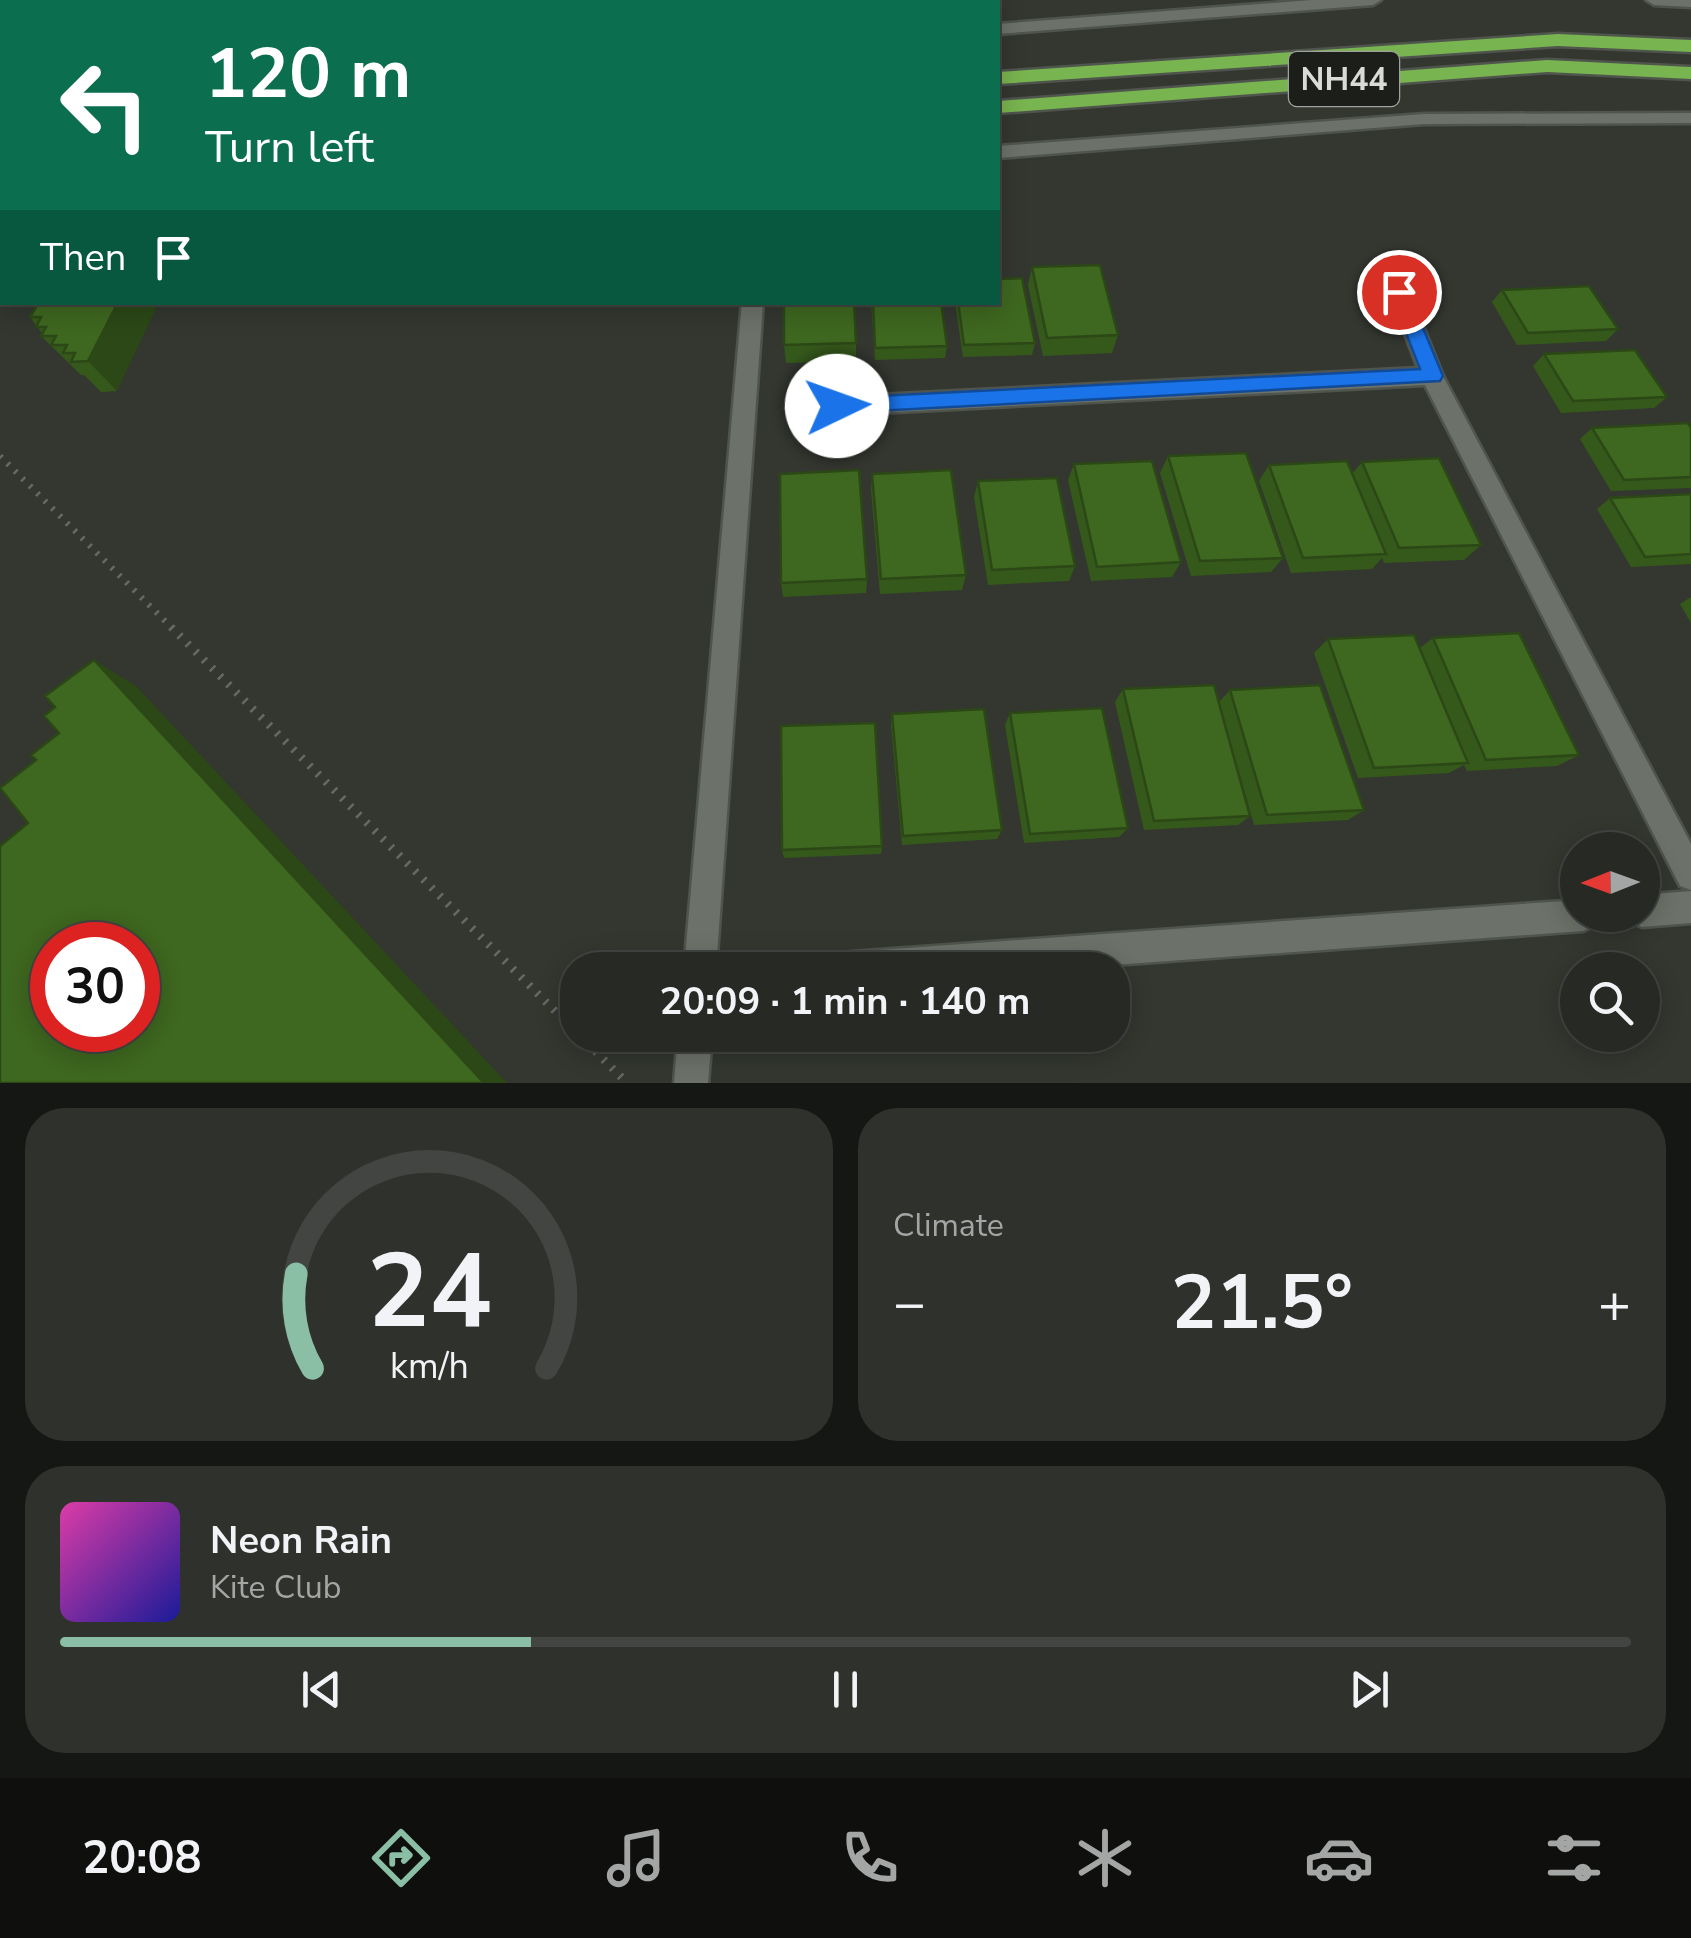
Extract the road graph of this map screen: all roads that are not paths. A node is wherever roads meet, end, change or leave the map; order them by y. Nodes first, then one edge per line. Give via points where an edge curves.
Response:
1 (1373, 0) edge
2 (1654, 0) edge
3 (1691, 2) edge
4 (1000, 29) edge
5 (1691, 46) edge
6 (1691, 73) edge
7 (1000, 78) edge
8 (1000, 107) edge
9 (1691, 118) edge
10 (1000, 152) edge
11 (1399, 292) dead end
12 (754, 305) edge
13 (1432, 376) junction
14 (797, 408) dead end
15 (1691, 875) edge
16 (1691, 907) edge
17 (1660, 910) edge
18 (1560, 917) edge
19 (701, 952) edge
20 (1072, 952) edge
21 (693, 1052) edge
22 (690, 1083) edge

1 - 4 street
2 - 3 street
5 - 7 highway, NH44 via 1558,40
6 - 8 highway, NH44 via 1547,66
9 - 10 street via 1424,119
11 - 13 street
12 - 19 street
13 - 14 street
13 - 15 street
16 - 17 street
18 - 20 street
21 - 22 street

